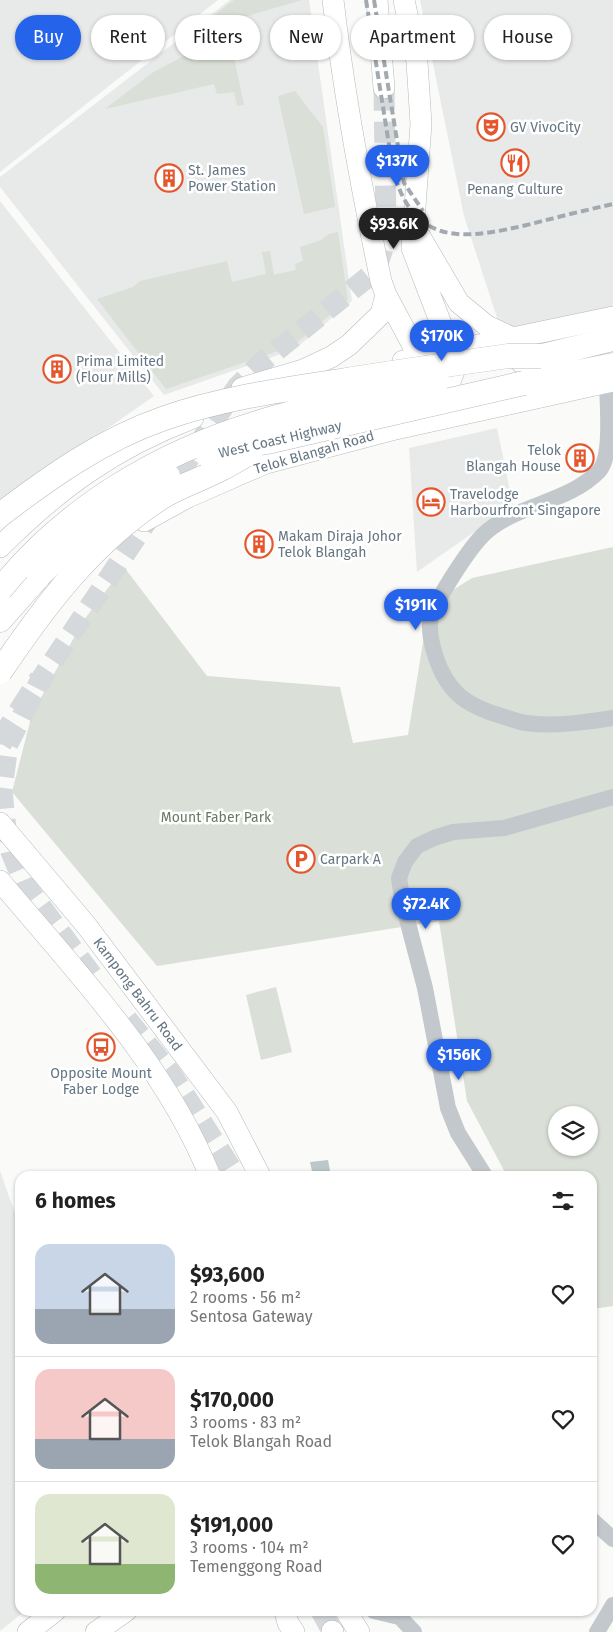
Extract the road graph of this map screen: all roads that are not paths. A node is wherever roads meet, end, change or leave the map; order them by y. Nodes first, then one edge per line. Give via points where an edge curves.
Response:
1 (334, 0) edge
2 (377, 0) edge
3 (404, 0) edge
4 (384, 88) tunnel mouth
5 (412, 223) junction
6 (386, 296) junction
7 (613, 317) edge
8 (513, 338) junction
9 (613, 339) edge
10 (450, 350) junction
11 (541, 356) junction
12 (420, 358) junction
13 (611, 376) edge
14 (444, 388) junction
15 (503, 405) junction
16 (166, 430) junction
17 (390, 430) junction
18 (267, 442) junction
19 (0, 515) edge
20 (0, 547) edge
21 (0, 590) edge
22 (0, 620) edge
23 (2, 675) edge
24 (613, 718) edge
25 (613, 797) edge
26 (0, 823) edge
27 (0, 881) edge
28 (208, 1171) edge
29 (257, 1171) edge
30 (483, 1171) edge
31 (597, 1525) edge
32 (613, 1539) edge
33 (613, 1605) edge
34 (49, 1616) edge
35 (120, 1616) edge
36 (350, 1616) edge
37 (399, 1616) edge
38 (28, 1632) edge
39 (96, 1632) edge
40 (359, 1632) edge
41 (414, 1632) edge
42 (597, 1632) edge

1 - 6 main road via 355,158
2 - 4 main road
3 - 5 main road via 417,62 421,124
5 - 8 main road via 460,303 487,326
5 - 10 main road via 412,248
6 - 12 main road
6 - 16 main road via 381,314 349,345 331,357 303,370 193,405
7 - 8 main road
8 - 10 main road
9 - 11 highway, West Coast Highway
10 - 12 main road
10 - 14 main road via 454,371
11 - 19 highway, bridge via 508,356 298,387 224,401 178,414 79,459
11 - 21 highway, West Coast Highway, bridge via 282,416 204,442 134,477 82,510 56,531
12 - 14 main road via 431,379
12 - 16 main road via 224,407
13 - 15 main road, Telok Blangah Road
13 - 18 highway, West Coast Highway, bridge via 402,410
13 - 24 street via 605,456 600,470 559,498 521,512 482,536 441,594 431,620 432,646 441,674 460,698 483,710 526,723
14 - 15 main road via 480,401
14 - 17 main road
15 - 17 main road, Telok Blangah Road
16 - 20 main road via 90,469 40,509
17 - 23 main road, Telok Blangah Road via 266,463 157,513 106,547 78,575
18 - 22 highway, West Coast Highway, bridge via 215,454 134,496 59,555
18 - 23 highway, bridge via 223,469 164,496 120,527 77,568 29,630
25 - 30 street via 504,828 454,832 434,838 418,846 405,862 399,878 425,988 448,1108 458,1133
26 - 29 main road, Kampong Bahru Road via 86,925 227,1112
27 - 28 main road via 124,1031 168,1093
31 - 32 street
33 - 42 street
34 - 38 main road
35 - 39 main road
36 - 40 main road
37 - 41 street

